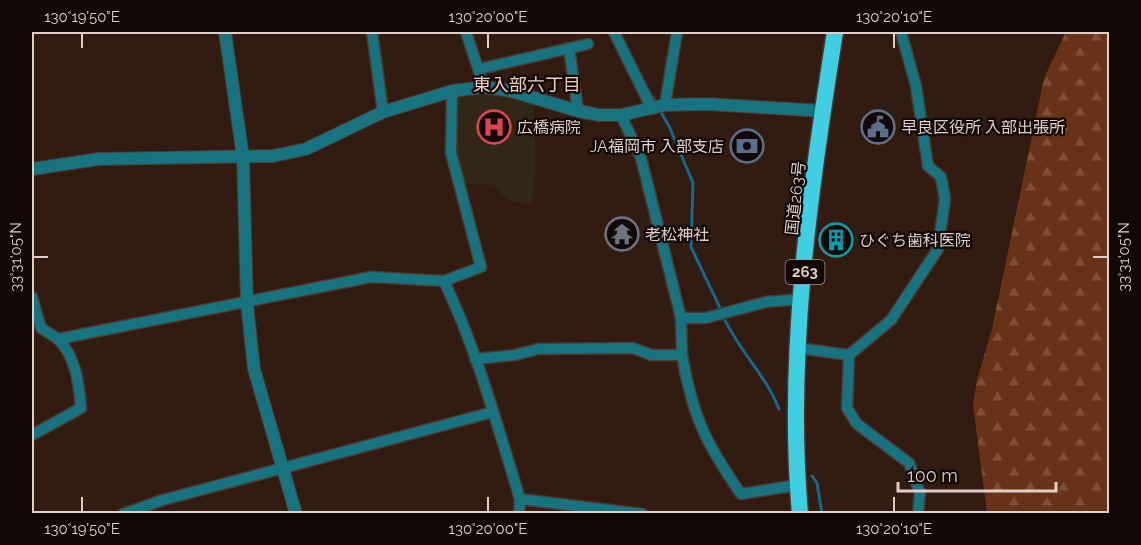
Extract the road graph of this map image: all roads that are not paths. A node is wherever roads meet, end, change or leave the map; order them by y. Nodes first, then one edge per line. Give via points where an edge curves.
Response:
1 (225, 32) edge
2 (372, 32) edge
3 (466, 32) edge
4 (614, 32) edge
5 (835, 32) edge
6 (901, 32) edge
7 (674, 35) edge
8 (588, 44) dead end
9 (569, 48) junction
10 (479, 69) junction
11 (484, 87) junction
12 (452, 91) junction
13 (658, 107) junction
14 (578, 111) junction
15 (822, 111) junction
16 (383, 112) junction
17 (621, 115) junction
18 (243, 157) junction
19 (32, 169) edge
20 (444, 281) junction
21 (32, 297) edge
22 (801, 299) junction
23 (247, 304) junction
24 (681, 318) junction
25 (58, 339) junction
26 (798, 348) junction
27 (682, 355) junction
28 (849, 355) junction
29 (475, 359) junction
30 (493, 411) junction
31 (32, 435) edge
32 (282, 468) junction
33 (798, 485) junction
34 (520, 499) junction
35 (123, 513) edge
36 (296, 513) edge
37 (519, 513) edge
38 (642, 513) edge
39 (800, 513) edge
40 (918, 513) edge

1 - 18 street
2 - 16 street
3 - 10 street
4 - 13 street
5 - 15 highway, 国道263号 / 263
6 - 28 street via 916,86 928,166 941,177 945,199 938,249 891,320
7 - 13 street via 672,72
8 - 9 street
9 - 10 street
9 - 14 street
10 - 11 street
11 - 12 street
11 - 14 street
12 - 16 street
12 - 20 street via 451,153 480,267
13 - 15 street via 706,104
13 - 17 street
14 - 17 street
15 - 22 highway, 国道263号 / 263
16 - 18 street via 306,149
17 - 24 street via 641,158
18 - 19 street via 99,159
18 - 23 street
20 - 23 street via 371,277
20 - 29 street
21 - 25 street via 41,328
22 - 24 street via 766,302 706,318
22 - 26 highway, 国道263号 / 263
23 - 25 street
23 - 32 street via 254,369
24 - 27 street
25 - 31 street via 79,379 81,408
26 - 28 street
26 - 33 highway, 国道263号 / 263
27 - 29 street via 651,355 633,348 538,349
27 - 33 street via 702,433 741,494
28 - 40 street via 847,408 857,424 909,463 920,493
29 - 30 street
30 - 32 street
30 - 34 street
32 - 35 street
32 - 36 street
33 - 39 highway, 国道263号 / 263
34 - 37 street
34 - 38 street

